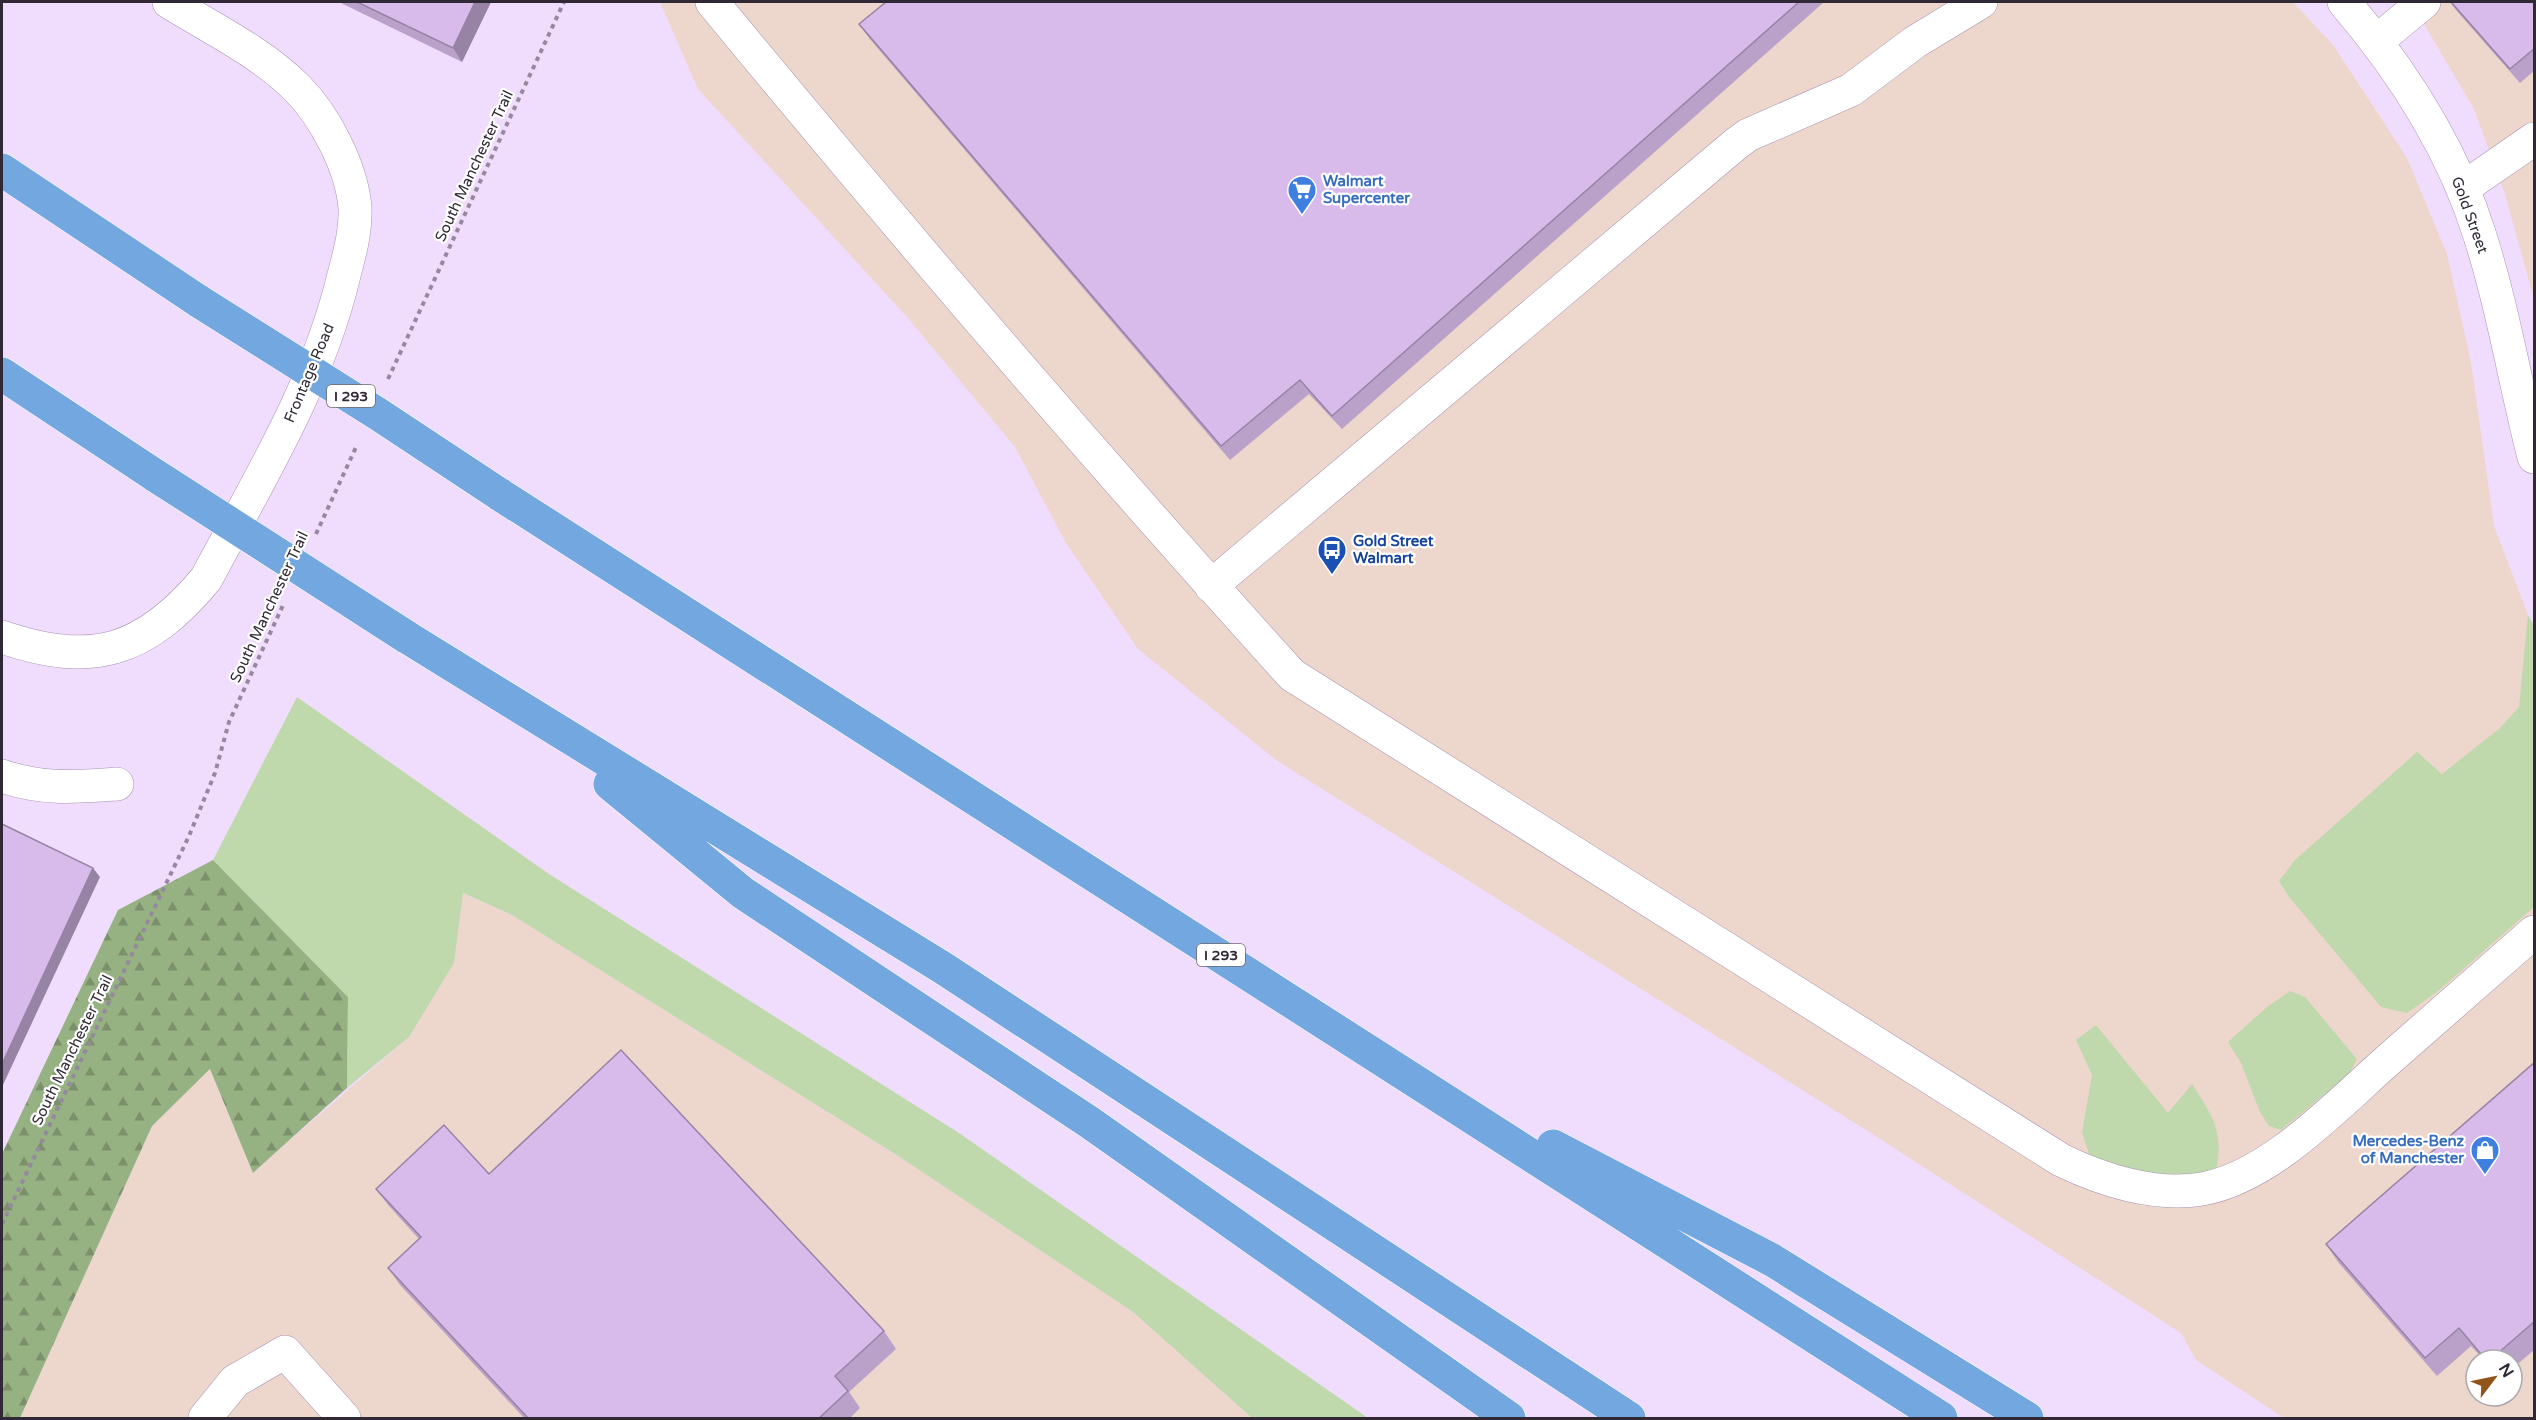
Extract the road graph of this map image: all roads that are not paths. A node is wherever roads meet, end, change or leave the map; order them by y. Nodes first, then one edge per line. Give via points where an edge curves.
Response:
1 (169, 2) edge
2 (712, 2) edge
3 (1981, 2) edge
4 (2344, 2) edge
5 (2424, 2) edge
6 (2377, 41) junction
7 (2535, 139) edge
8 (2, 170) edge
9 (2463, 188) junction
10 (2, 374) edge
11 (2535, 457) edge
12 (1211, 586) junction
13 (2, 637) edge
14 (514, 705) junction
15 (2, 776) edge
16 (117, 784) dead end
17 (2535, 932) edge
18 (1365, 1047) junction
19 (205, 1419) edge
20 (344, 1419) edge
21 (1509, 1419) edge
22 (1629, 1419) edge
23 (1941, 1419) edge
24 (2027, 1419) edge

1 - 13 street, Frontage Road via 270,65 297,88 332,139 348,170 355,206 354,235 337,306 299,402 206,579 187,602 135,640 91,653 50,652
2 - 12 street via 847,166
3 - 12 street via 1915,42 1851,90 1737,143
4 - 6 street, Gold Street
5 - 6 street
6 - 9 street, Gold Street via 2410,87
7 - 9 street
8 - 18 highway, I 293, bridge via 200,302
9 - 11 street, Gold Street via 2493,282
10 - 14 highway, bridge
12 - 17 street via 1292,675 2061,1160 2117,1182 2175,1191 2202,1189 2259,1166 2334,1107
14 - 21 highway via 743,893 1099,1129
14 - 22 highway via 943,968
15 - 16 street via 28,785 55,788
18 - 23 highway, I 293
18 - 24 highway via 1772,1260
19 - 20 street via 235,1381 285,1352

